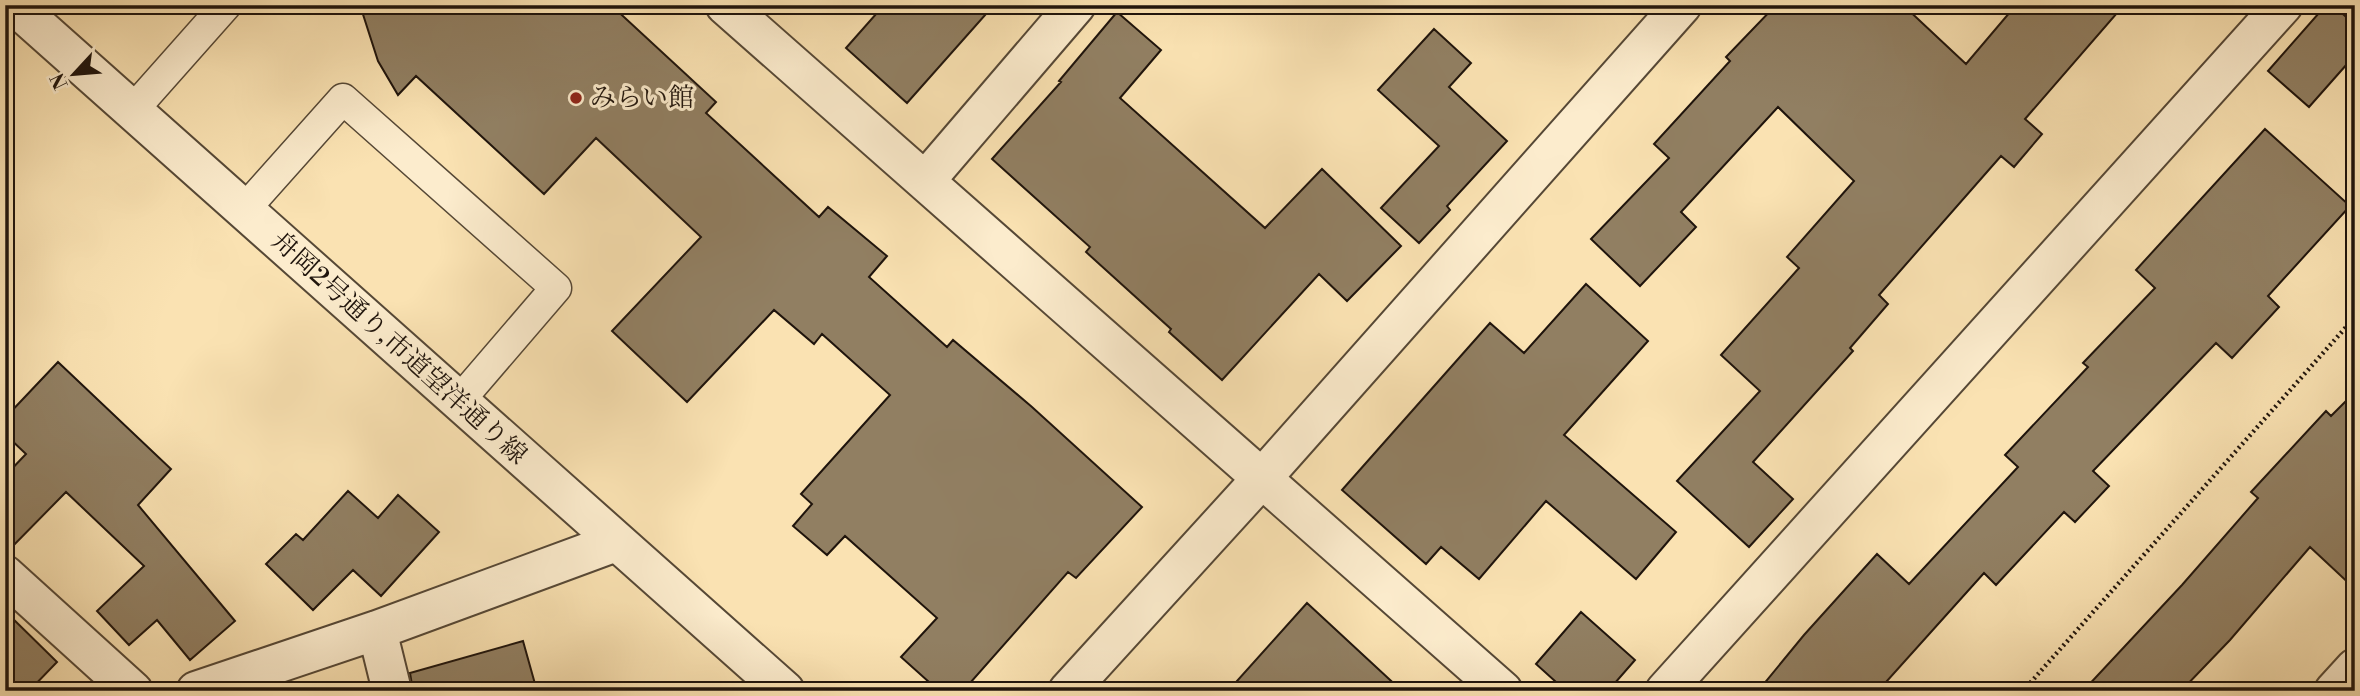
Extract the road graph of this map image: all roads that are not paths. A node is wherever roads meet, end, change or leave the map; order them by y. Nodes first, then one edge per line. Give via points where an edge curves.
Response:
1 (14, 5) edge
2 (226, 5) edge
3 (725, 5) edge
4 (1076, 5) edge
5 (1682, 5) edge
6 (2283, 5) edge
7 (132, 111) junction
8 (925, 181) junction
9 (244, 210) junction
10 (459, 401) junction
11 (1263, 477) junction
12 (617, 542) junction
13 (5, 575) edge
14 (377, 630) junction
15 (2355, 668) edge
16 (134, 691) edge
17 (196, 691) edge
18 (392, 691) edge
19 (785, 691) edge
20 (1068, 691) edge
21 (1503, 691) edge
22 (1665, 691) edge
23 (2334, 691) edge

1 - 7 street, 舟岡2号通り,市道望洋通り線
2 - 7 lane
3 - 8 street
4 - 8 street
5 - 11 street
6 - 22 street
7 - 9 street, 舟岡2号通り,市道望洋通り線
8 - 11 street
9 - 10 street, 舟岡2号通り,市道望洋通り線
9 - 10 lane via 344,99 556,288
10 - 12 street, 舟岡2号通り,市道望洋通り線
11 - 20 street
11 - 21 street
12 - 14 street
12 - 19 street, 舟岡2号通り,市道望洋通り線
13 - 16 street
14 - 17 street
14 - 18 street
15 - 23 street

